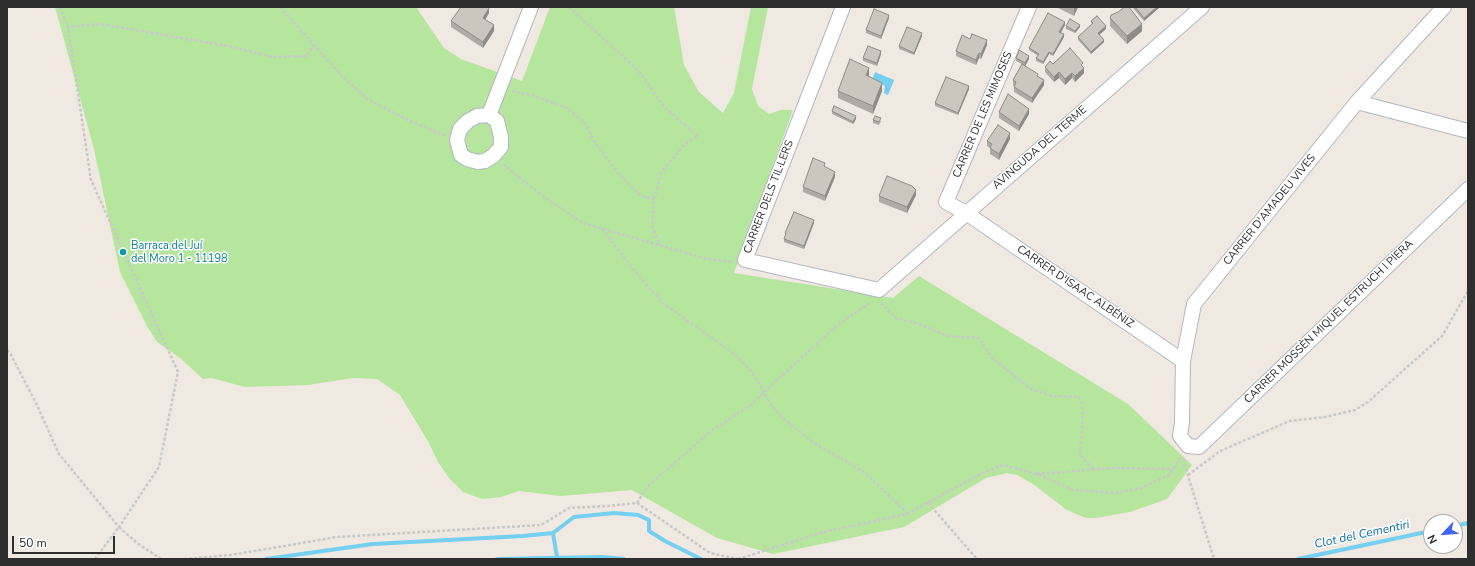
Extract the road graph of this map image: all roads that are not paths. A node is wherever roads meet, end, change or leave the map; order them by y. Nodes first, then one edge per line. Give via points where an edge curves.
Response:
1 (531, 7) edge
2 (843, 7) edge
3 (1029, 7) edge
4 (1202, 7) edge
5 (1442, 9) edge
6 (1357, 102) junction
7 (490, 115) junction
8 (1468, 131) edge
9 (1468, 189) edge
10 (966, 213) junction
11 (877, 293) joint
12 (1184, 361) junction
13 (1188, 446) joint

1 - 7 street
2 - 11 street, CARRER DELS TIL·LERS via 745,260
3 - 10 street, CARRER DE LES MIMOSES via 946,202
4 - 10 street, AVINGUDA DEL TERME
5 - 6 street, CARRER D'AMADEU VIVES
6 - 8 street
6 - 12 street, CARRER D'AMADEU VIVES via 1194,304
7 - 7 street via 497,121 501,146 485,161 467,159 461,155 457,140 460,129 477,116
9 - 13 street, CARRER MOSSÈN MIQUEL ESTRUCH I PIERA via 1199,447
10 - 11 street, AVINGUDA DEL TERME
10 - 12 street, CARRER D'ISAAC ALBÉNIZ
12 - 13 street, CARRER D'AMADEU VIVES via 1180,436

